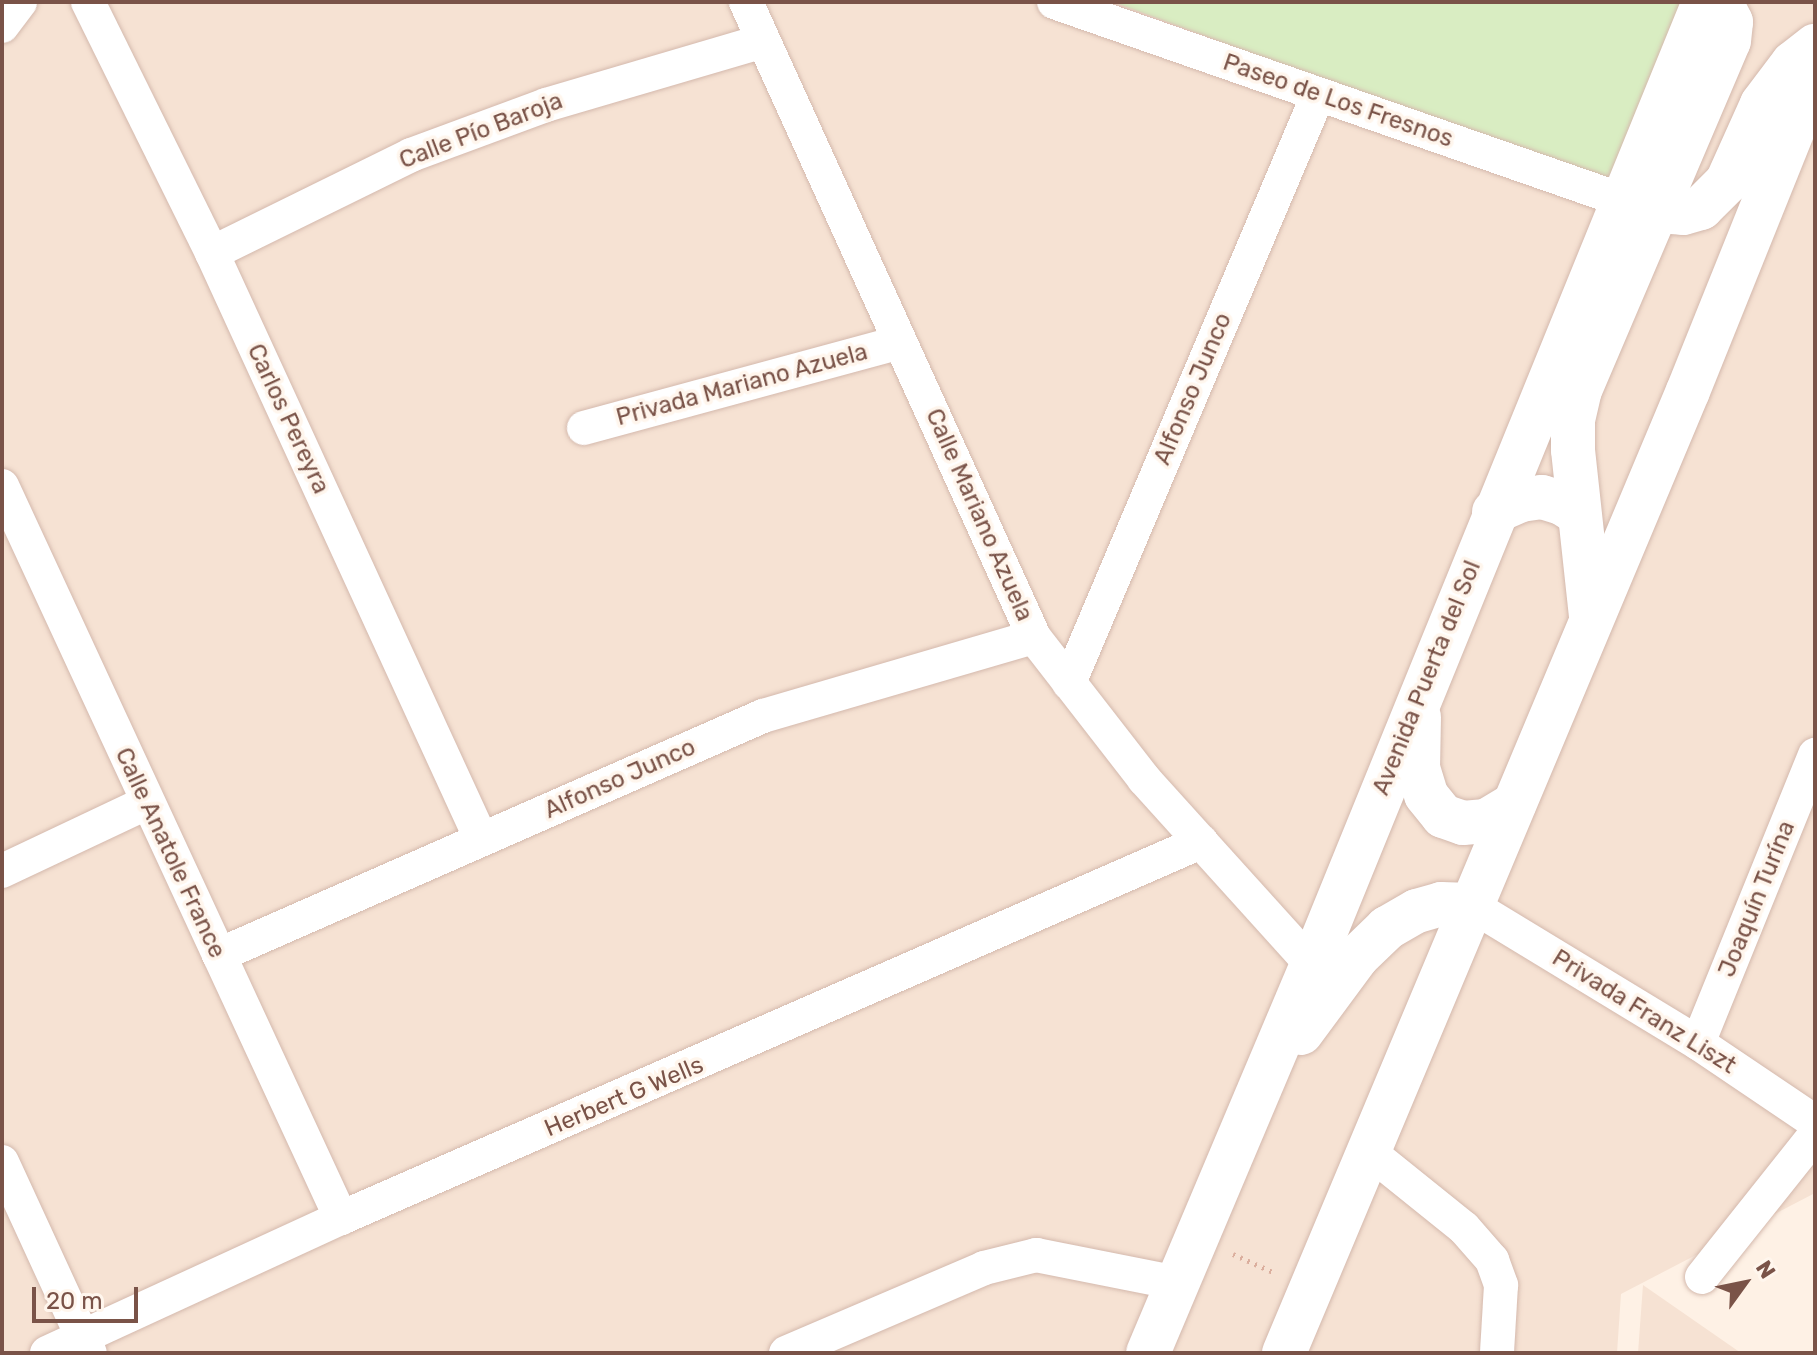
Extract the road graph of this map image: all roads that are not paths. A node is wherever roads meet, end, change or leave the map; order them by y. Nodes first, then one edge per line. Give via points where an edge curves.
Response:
1 (20, 2) edge
2 (88, 2) edge
3 (746, 2) edge
4 (1054, 2) edge
5 (1704, 2) edge
6 (1721, 2) edge
7 (2, 26) edge
8 (763, 41) junction
9 (1815, 46) edge
10 (1815, 75) edge
11 (1318, 95) junction
12 (1639, 206) junction
13 (212, 253) junction
14 (900, 342) junction
15 (584, 428) dead end
16 (2, 486) edge
17 (1494, 512) junction
18 (1579, 514) junction
19 (1592, 618) junction
20 (1034, 637) junction
21 (1069, 683) junction
22 (1420, 695) junction
23 (1815, 755) edge
24 (146, 803) junction
25 (1514, 804) junction
26 (481, 839) junction
27 (1201, 842) junction
28 (2, 871) edge
29 (1471, 905) junction
30 (219, 955) junction
31 (1312, 965) junction
32 (1698, 1043) junction
33 (1254, 1096) junction
34 (1815, 1122) edge
35 (1815, 1135) edge
36 (1367, 1150) junction
37 (2, 1162) edge
38 (341, 1218) junction
39 (1702, 1277) dead end
40 (1177, 1283) junction
41 (87, 1345) edge
42 (47, 1353) edge
43 (786, 1353) edge
44 (1148, 1353) edge
45 (1284, 1353) edge
46 (1497, 1353) edge

1 - 7 street
2 - 13 street, Carlos Pereyra
3 - 8 street, Calle Mariano Azuela
4 - 11 street, Paseo de Los Fresnos
5 - 12 main road, Avenida Puerta del Sol
6 - 12 main road via 1731,22 1729,41
8 - 13 street, Calle Pío Baroja via 546,105 411,155
8 - 14 street, Calle Mariano Azuela
9 - 12 main road via 1793,63 1762,104 1727,182 1714,197 1683,213
10 - 19 main road
11 - 12 street, Paseo de Los Fresnos
11 - 21 street, Alfonso Junco
12 - 17 main road, Avenida Puerta del Sol
12 - 18 main road via 1573,420
13 - 26 street, Carlos Pereyra
14 - 15 street, Privada Mariano Azuela
14 - 20 street, Calle Mariano Azuela
16 - 24 street, Calle Anatole France
17 - 18 main road via 1542,497
17 - 22 main road, Avenida Puerta del Sol
18 - 19 main road
19 - 25 main road
20 - 21 street, Calle Mariano Azuela
20 - 26 street, Alfonso Junco via 763,716
21 - 27 street, Calle Mariano Azuela
22 - 25 main road via 1418,768 1426,795 1443,816 1463,823 1486,821
22 - 31 main road, Avenida Puerta del Sol
23 - 32 street, Joaquín Turína
24 - 28 street
24 - 30 street, Calle Anatole France
25 - 29 main road
26 - 30 street, Alfonso Junco
27 - 31 street, Calle Mariano Azuela
27 - 38 street, Herbert G Wells
29 - 32 street, Privada Franz Liszt
29 - 33 main road via 1429,908 1387,928 1357,957
29 - 36 main road
30 - 38 street, Calle Anatole France
31 - 33 main road, Avenida Puerta del Sol
32 - 34 street, Privada Franz Liszt
33 - 40 main road, Avenida Puerta del Sol
35 - 39 street
36 - 45 main road
36 - 46 street via 1464,1228 1492,1260 1501,1285
37 - 41 street
38 - 41 street, Herbert G Wells
40 - 43 street via 1036,1255 984,1268
40 - 44 main road, Avenida Puerta del Sol
41 - 42 street, Herbert G Wells

